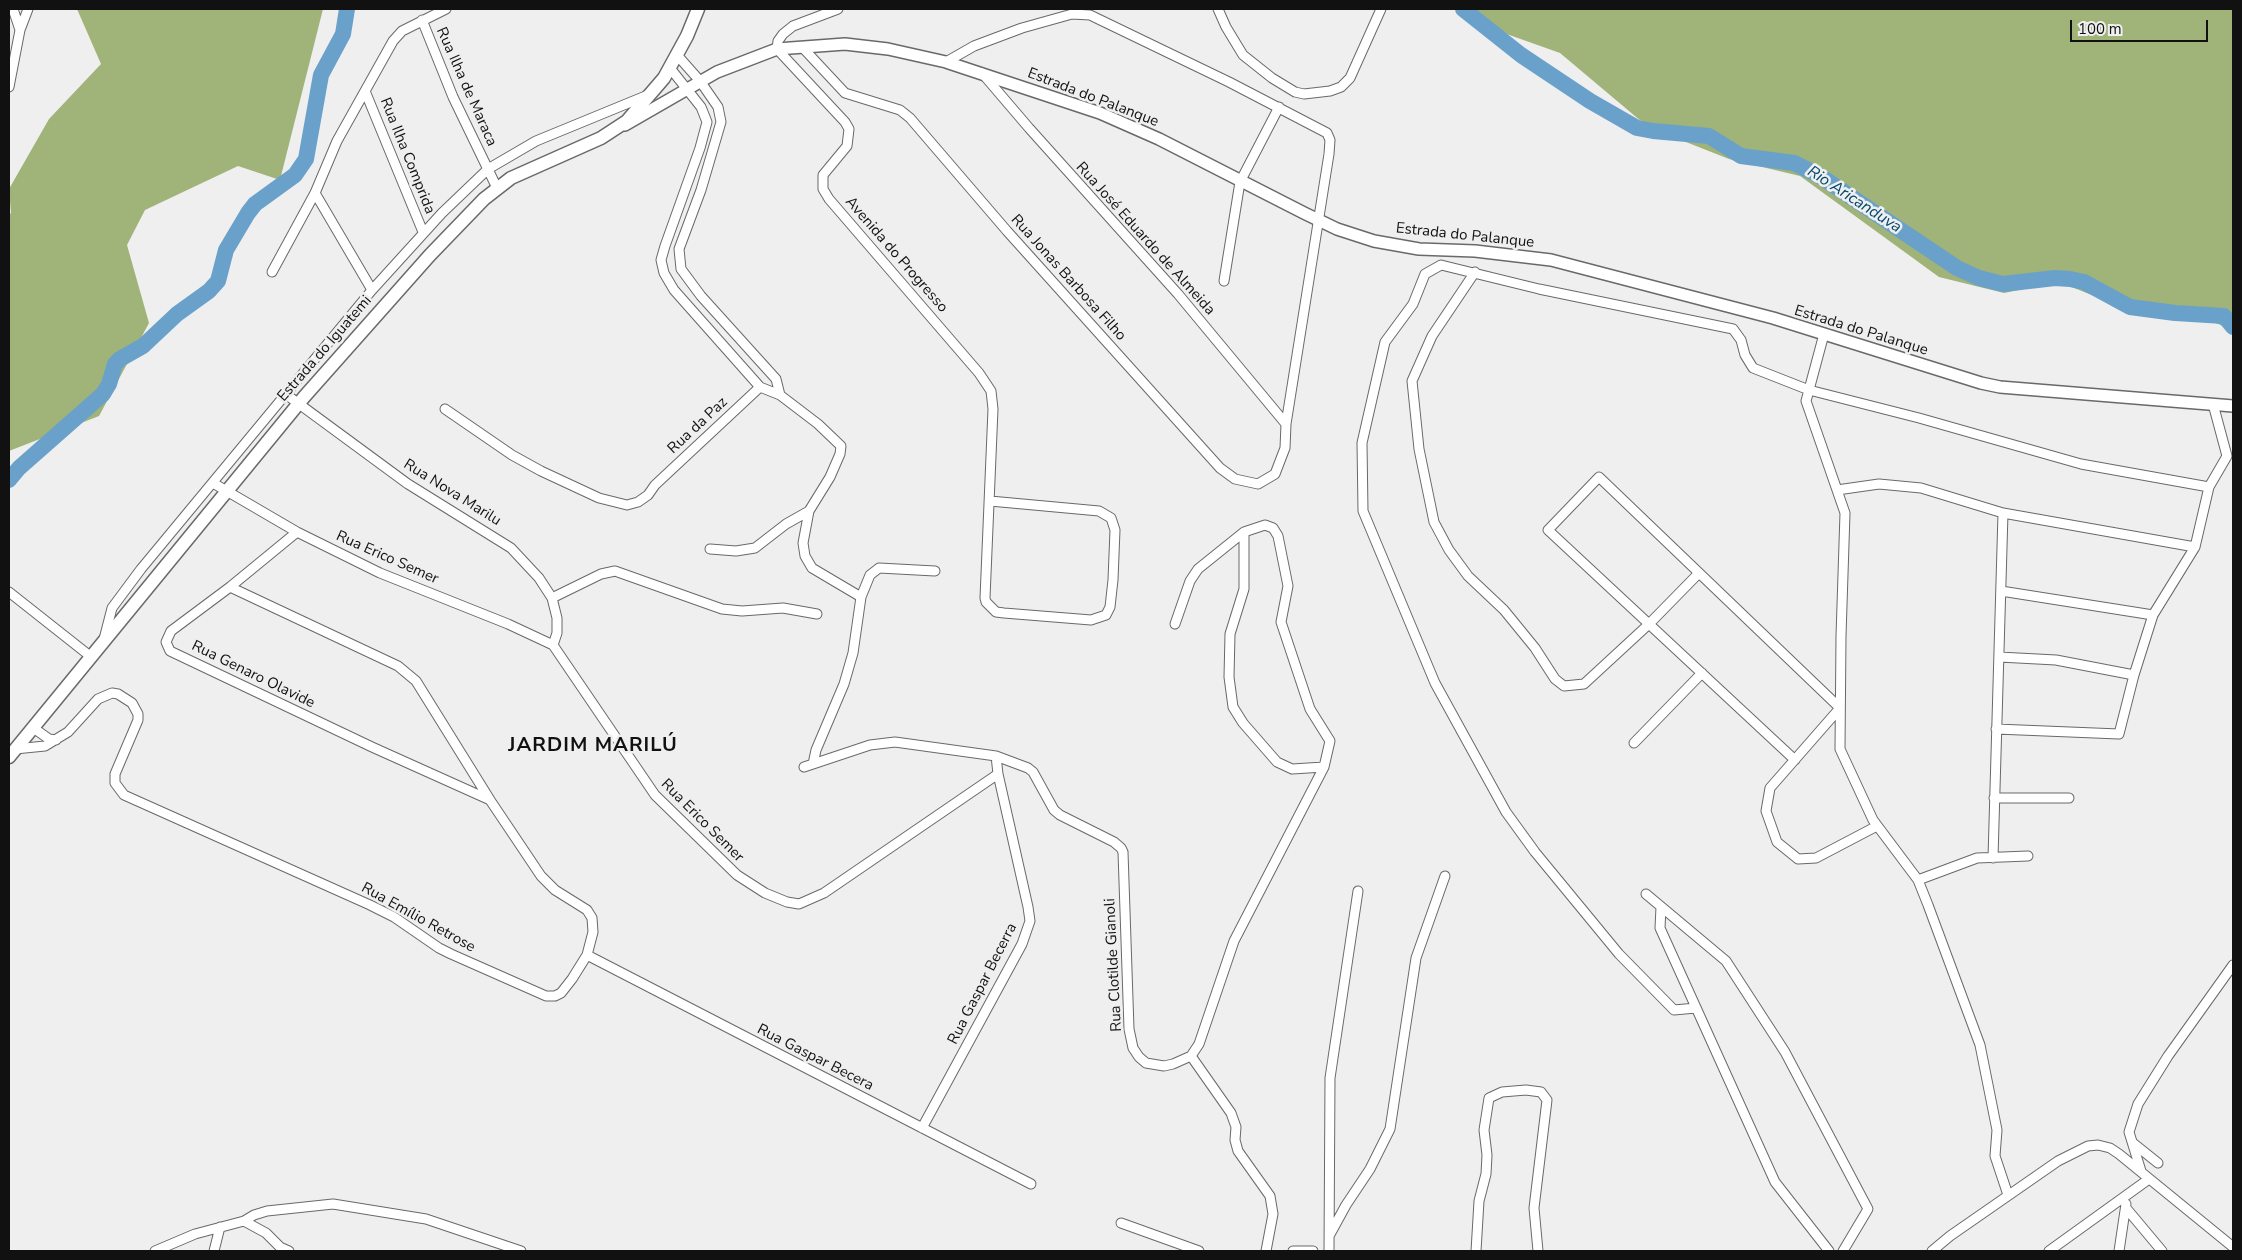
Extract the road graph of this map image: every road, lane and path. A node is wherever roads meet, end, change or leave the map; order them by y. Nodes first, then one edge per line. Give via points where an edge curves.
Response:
1 (13, 9) edge
2 (28, 9) edge
3 (446, 9) edge
4 (698, 9) edge
5 (838, 9) edge
6 (1218, 9) edge
7 (1380, 9) edge
8 (422, 20) junction
9 (20, 30) junction
10 (777, 48) junction
11 (802, 48) junction
12 (677, 55) junction
13 (946, 62) junction
14 (670, 68) junction
15 (982, 73) junction
16 (700, 81) junction
17 (9, 88) edge
18 (365, 90) junction
19 (689, 90) junction
20 (651, 94) junction
21 (1279, 107) junction
22 (615, 131) junction
23 (488, 169) junction
24 (1240, 182) junction
25 (497, 188) junction
26 (315, 193) junction
27 (1320, 221) junction
28 (423, 232) junction
29 (272, 272) dead end
30 (1475, 272) junction
31 (1224, 281) dead end
32 (372, 290) junction
33 (1824, 334) junction
34 (760, 387) junction
35 (1809, 390) junction
36 (286, 395) junction
37 (780, 395) junction
38 (298, 404) junction
39 (2213, 404) junction
40 (2233, 406) edge
41 (445, 410) dead end
42 (1286, 424) junction
43 (213, 483) junction
44 (2209, 487) junction
45 (1837, 490) junction
46 (227, 491) junction
47 (990, 501) junction
48 (809, 511) junction
49 (2003, 513) junction
50 (297, 532) junction
51 (1244, 532) junction
52 (2195, 548) junction
53 (710, 549) dead end
54 (935, 571) dead end
55 (1699, 573) junction
56 (230, 587) junction
57 (2001, 591) junction
58 (9, 592) edge
59 (861, 597) junction
60 (552, 598) junction
61 (817, 614) dead end
62 (2152, 615) junction
63 (1176, 624) dead end
64 (1649, 624) junction
65 (104, 640) junction
66 (553, 645) junction
67 (90, 656) junction
68 (1999, 657) junction
69 (1702, 674) junction
70 (2134, 675) junction
71 (1840, 708) junction
72 (32, 728) junction
73 (1996, 729) junction
74 (56, 740) junction
75 (1634, 743) dead end
76 (12, 753) edge
77 (996, 756) junction
78 (1795, 760) junction
79 (1324, 767) junction
80 (998, 774) junction
81 (1994, 798) junction
82 (2069, 798) dead end
83 (490, 800) junction
84 (1877, 826) junction
85 (2028, 856) dead end
86 (1993, 858) junction
87 (1445, 876) dead end
88 (1918, 880) junction
89 (1358, 890) dead end
90 (1646, 894) dead end
91 (1661, 907) junction
92 (587, 955) junction
93 (2233, 965) edge
94 (1696, 1008) junction
95 (1191, 1056) junction
96 (922, 1128) junction
97 (2133, 1143) junction
98 (2158, 1163) dead end
99 (2141, 1172) junction
100 (2149, 1179) junction
101 (1031, 1184) dead end
102 (2008, 1195) junction
103 (2127, 1196) junction
104 (2126, 1208) junction
105 (244, 1221) junction
106 (1121, 1223) dead end
107 (220, 1227) junction
108 (1329, 1236) junction
109 (2233, 1246) edge
110 (280, 1249) edge
111 (155, 1251) edge
112 (214, 1251) edge
113 (289, 1251) edge
114 (521, 1251) edge
115 (1199, 1251) edge
116 (1266, 1251) edge
117 (1293, 1251) edge
118 (1312, 1251) edge
119 (1329, 1251) edge
120 (1476, 1251) edge
121 (1538, 1251) edge
122 (1829, 1251) edge
123 (1843, 1251) edge
124 (1932, 1251) edge
125 (2049, 1251) edge
126 (2119, 1251) edge
127 (2162, 1251) edge

1 - 9 street
2 - 9 street
3 - 8 street, Rua Ilha de Maraca
4 - 12 main road, Estrada do Iguatemi
5 - 10 street via 794,26 783,34
6 - 7 street via 1243,55 1272,78 1304,94 1330,91 1341,87 1350,78
8 - 18 street via 396,36
8 - 23 street, Rua Ilha de Maraca via 453,97
9 - 17 street
10 - 11 street, Estrada do Palanque
10 - 16 street, Estrada do Palanque
10 - 47 street, Avenida do Progresso via 849,129 848,146 823,175 826,194 980,373 991,391 994,408
11 - 13 street, Estrada do Palanque via 845,44 866,46
11 - 42 street, Rua Jonas Barbosa Filho via 845,93 900,110 910,118 1220,468 1243,482 1258,484 1267,480 1280,468 1286,448
12 - 14 main road, Estrada do Iguatemi
12 - 16 street
13 - 15 street, Estrada do Palanque
13 - 21 street via 993,38 1072,14 1084,14 1098,16
14 - 19 street
14 - 20 main road, Estrada do Iguatemi
15 - 24 street, Estrada do Palanque via 1100,114
15 - 42 street, Rua José Eduardo de Almeida via 1178,294
16 - 19 street, Estrada do Palanque
16 - 37 street via 718,106 722,122 679,249 679,261 687,279 776,379
18 - 26 street via 329,157
18 - 28 street, Rua Ilha Comprida
19 - 22 street, Estrada do Palanque
19 - 34 street via 705,114 706,130 665,246 662,267 674,290
20 - 22 main road, Estrada do Iguatemi
20 - 23 street via 536,141
21 - 24 street
21 - 27 street, Rua Jonas Barbosa Filho via 1329,135
22 - 25 main road, Estrada do Iguatemi via 525,171
23 - 25 street, Rua Ilha de Maraca
23 - 28 street
24 - 27 street, Estrada do Palanque
24 - 31 street
25 - 38 main road, Estrada do Iguatemi via 430,255
26 - 29 street
26 - 32 street
27 - 33 street, Estrada do Palanque via 1360,237 1419,249 1475,251 1551,260
27 - 42 street, Rua Jonas Barbosa Filho
28 - 32 street
30 - 35 street via 1732,330 1741,340 1753,368
30 - 64 street via 1432,336 1412,381 1419,449 1434,522 1468,576 1504,610 1555,679 1564,686 1584,684
30 - 94 street via 1441,265 1426,274 1413,304 1385,342 1362,443 1364,511 1435,684 1506,812 1619,954 1674,1010
32 - 36 street
33 - 35 street
33 - 39 street, Estrada do Palanque via 1962,379 1991,385
34 - 37 street
34 - 41 street, Rua da Paz via 648,495 632,504 599,498 541,471
35 - 44 street via 2081,464
35 - 45 street via 1806,401
36 - 38 street, Rua Nova Marilu
36 - 43 street
37 - 48 street via 825,430 841,450 830,477
38 - 46 main road, Estrada do Iguatemi
38 - 60 street, Rua Nova Marilu via 408,484 506,544 539,578
39 - 40 street, Estrada do Palanque
39 - 44 street via 2227,456
43 - 46 street, Rua Erico Semer
43 - 65 street via 120,596 112,608
44 - 52 street
45 - 49 street via 1879,484 1921,488
45 - 71 street via 1845,513
46 - 50 street, Rua Erico Semer
46 - 65 main road, Estrada do Iguatemi
47 - 47 street, Avenida do Progresso via 1099,511 1111,518 1115,530 1113,580 1110,607 1106,614 1091,620 1004,613 990,608 985,598
48 - 53 street via 755,548 736,551
48 - 59 street via 803,543 808,563 820,574
49 - 52 street
49 - 57 street
50 - 56 street, Rua Genaro Olavide
50 - 66 street, Rua Erico Semer via 380,572
51 - 63 street via 1198,569 1190,581
51 - 79 street via 1265,525 1273,528 1278,536 1288,586 1281,622 1310,709 1330,741
51 - 79 street via 1244,589 1230,634 1229,677 1233,707 1277,762 1300,770
52 - 62 street
54 - 59 street via 879,568 870,576
55 - 64 street
55 - 64 street via 1599,477 1548,530
55 - 71 street
56 - 83 street, Rua Emílio Retrose via 398,666 408,674 423,691
56 - 83 street, Rua Genaro Olavide via 172,631 166,642 170,651 372,748
57 - 62 street
57 - 68 street
58 - 67 street
59 - 77 street via 853,654 834,711 809,766 870,745 895,742
60 - 61 street via 601,574 615,571 722,609 783,608
60 - 66 street, Rua Nova Marilu via 557,618
62 - 70 street
64 - 69 street
65 - 67 main road, Estrada do Iguatemi
66 - 80 street, Rua Erico Semer via 656,796 738,875 765,893 787,902 800,904 824,894
67 - 72 main road, Estrada do Iguatemi
68 - 70 street via 2056,660
68 - 73 street
69 - 75 street
69 - 78 street
70 - 73 street via 2119,734
71 - 78 street
71 - 84 street via 1840,749
72 - 74 street
72 - 76 main road, Estrada do Iguatemi
73 - 81 street
74 - 76 street, Rua Emílio Retrose via 35,749
74 - 92 street, Rua Emílio Retrose via 98,700 118,694 132,703 138,714 115,774 115,783 124,795 370,905 394,917 439,948 546,996 555,996 565,989
77 - 80 street, Rua Gaspar Becerra
77 - 95 street, Rua Clotilde Gianoli via 1022,764 1033,772 1060,815 1121,848 1129,1029 1133,1048 1146,1063 1164,1066
78 - 84 street via 1770,788 1766,811 1777,842 1798,859 1816,858
79 - 95 street via 1234,941 1199,1044
80 - 96 street, Rua Gaspar Becerra via 1030,921
81 - 82 street
81 - 86 street
83 - 92 street, Rua Emílio Retrose via 547,883 590,913 593,932
84 - 88 street
85 - 86 street
86 - 88 street via 1976,858
87 - 108 street via 1416,958 1390,1129
88 - 102 street via 1980,1045 1997,1130 1995,1156
89 - 108 street via 1330,1078
90 - 91 street
91 - 94 street via 1660,928
91 - 123 street via 1726,961 1784,1052 1868,1209
92 - 96 street, Rua Gaspar Becera
93 - 97 street via 2138,1104 2129,1132
94 - 122 street via 1775,1182
95 - 116 street via 1232,1113 1238,1151 1270,1196 1273,1214
96 - 101 street, Rua Gaspar Becera
97 - 98 street
97 - 99 street
99 - 100 street
99 - 102 street via 2110,1148 2088,1146 2058,1161
100 - 103 street
100 - 109 street
102 - 124 street
103 - 104 street
103 - 125 street
104 - 126 street
104 - 127 street
105 - 107 street
105 - 110 street via 266,1233
105 - 114 street via 267,1211 341,1204 426,1219
106 - 115 street
107 - 111 street
107 - 112 street
108 - 119 street
110 - 113 street
117 - 118 street
120 - 121 street via 1479,1201 1486,1174 1484,1130 1489,1098 1502,1092 1526,1090 1541,1092 1547,1100 1534,1208

